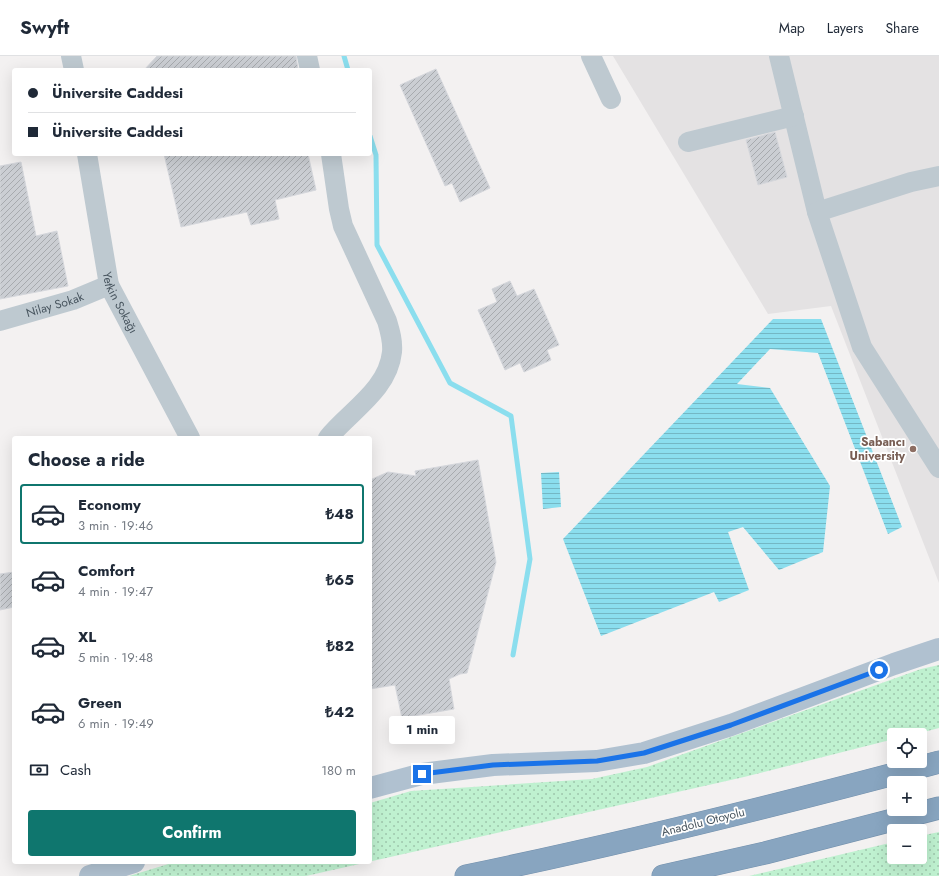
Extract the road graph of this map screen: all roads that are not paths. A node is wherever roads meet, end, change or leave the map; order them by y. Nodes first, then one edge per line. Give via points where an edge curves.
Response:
1 (71, 56) edge
2 (307, 56) edge
3 (591, 56) edge
4 (779, 56) edge
5 (74, 68) edge
6 (310, 68) edge
7 (611, 99) dead end
8 (794, 116) junction
9 (688, 142) dead end
10 (88, 156) edge
11 (331, 156) edge
12 (939, 176) edge
13 (817, 212) junction
14 (109, 285) junction
15 (0, 321) edge
16 (189, 436) edge
17 (330, 436) edge
18 (939, 468) edge
19 (939, 649) edge
20 (939, 762) edge
21 (372, 787) edge
22 (939, 808) edge
23 (128, 864) edge
24 (90, 876) edge
25 (466, 876) edge
26 (663, 876) edge

1 - 5 street
2 - 6 street
3 - 7 street
4 - 8 street
8 - 9 street
8 - 13 street
10 - 14 street, Yetkin Sokağı
11 - 17 street via 343,226 387,321 392,352 376,389
12 - 13 street via 911,182
13 - 18 street via 862,347
14 - 15 street, Nilay Sokak via 73,300
14 - 16 street, Yetkin Sokağı
19 - 21 main road via 731,725 644,753 597,761 493,765 422,774
20 - 25 highway, Anadolu Otoyolu via 567,855
22 - 26 highway via 765,853
23 - 24 main road

